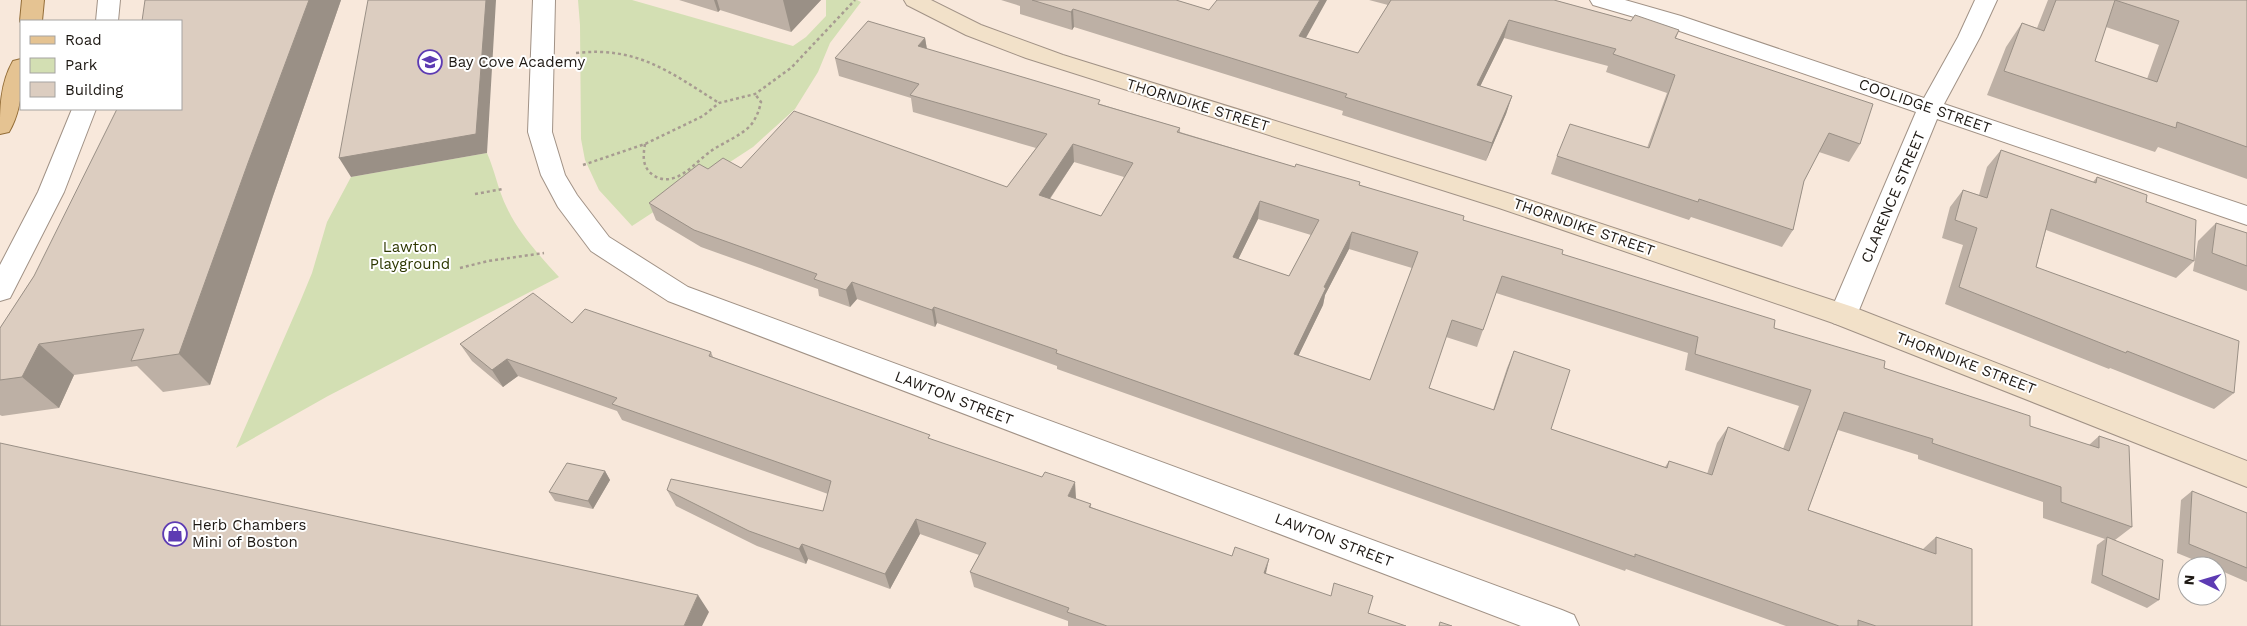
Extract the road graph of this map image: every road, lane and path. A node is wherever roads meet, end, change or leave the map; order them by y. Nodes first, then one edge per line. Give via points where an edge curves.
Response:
1 (33, 0) edge
2 (109, 0) edge
3 (544, 0) edge
4 (855, 0) edge
5 (915, 0) edge
6 (1602, 0) edge
7 (1986, 0) edge
8 (31, 20) edge
9 (107, 20) edge
10 (576, 53) dead end
11 (20, 69) edge
12 (755, 94) junction
13 (719, 103) junction
14 (1930, 108) junction
15 (84, 110) edge
16 (0, 126) edge
17 (645, 144) junction
18 (580, 166) dead end
19 (503, 190) dead end
20 (475, 194) dead end
21 (2247, 216) edge
22 (544, 253) dead end
23 (460, 268) dead end
24 (0, 292) edge
25 (1843, 315) junction
26 (2247, 474) edge
27 (1562, 626) edge

1 - 8 main road
2 - 9 street
3 - 27 street, LAWTON STREET via 540,132 553,175 566,201 600,244 678,294
4 - 12 path via 791,68
5 - 25 street, THORNDIKE STREET via 1006,44 1076,68 1508,202
6 - 14 street, COOLIDGE STREET
7 - 14 street, CLARENCE STREET via 1970,37
10 - 13 path via 606,51 655,63
11 - 16 main road
12 - 13 path
12 - 17 path via 761,102 759,114 748,128 712,150 681,176 669,181 655,178 645,168
13 - 17 path via 703,116
14 - 21 street, COOLIDGE STREET
14 - 25 street, CLARENCE STREET
15 - 24 street via 51,192
17 - 18 path
19 - 20 path
22 - 23 path
25 - 26 street, THORNDIKE STREET

